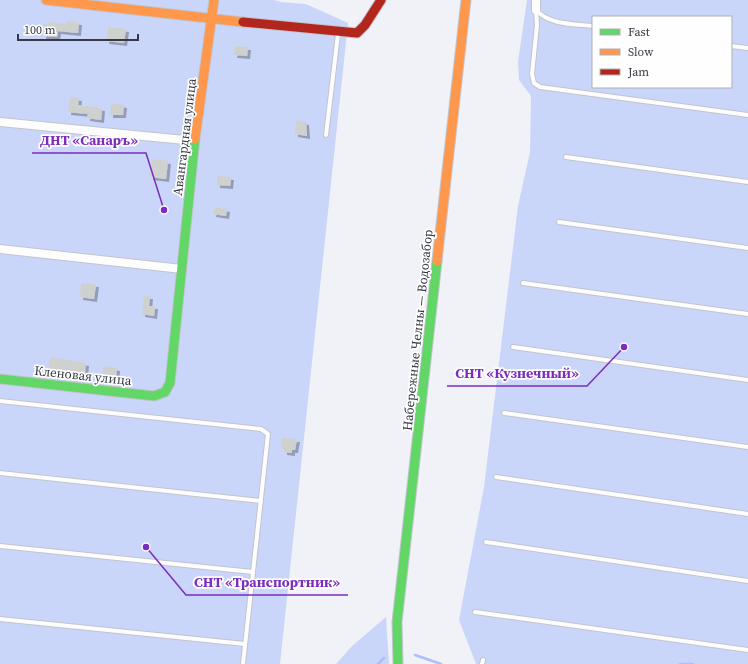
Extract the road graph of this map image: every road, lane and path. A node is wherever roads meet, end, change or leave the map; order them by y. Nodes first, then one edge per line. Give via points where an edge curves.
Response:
1 (46, 0) edge
2 (214, 0) edge
3 (381, 0) edge
4 (466, 0) edge
5 (536, 0) edge
6 (536, 10) junction
7 (212, 18) junction
8 (592, 26) edge
9 (338, 33) junction
10 (732, 46) edge
11 (748, 48) edge
12 (748, 115) edge
13 (0, 122) edge
14 (326, 135) dead end
15 (195, 141) junction
16 (566, 157) dead end
17 (748, 182) edge
18 (560, 222) dead end
19 (748, 248) edge
20 (0, 249) edge
21 (182, 269) junction
22 (523, 283) dead end
23 (748, 314) edge
24 (513, 347) dead end
25 (0, 379) edge
26 (748, 380) edge
27 (162, 395) joint
28 (0, 401) edge
29 (504, 413) dead end
30 (748, 446) edge
31 (0, 473) edge
32 (496, 477) dead end
33 (261, 501) junction
34 (748, 514) edge
35 (486, 542) dead end
36 (0, 546) edge
37 (253, 572) junction
38 (748, 580) edge
39 (475, 612) dead end
40 (0, 619) edge
41 (246, 644) junction
42 (748, 650) edge
43 (243, 664) edge
44 (398, 664) edge

1 - 7 street
2 - 7 street, Авангардная улица
3 - 9 street via 357,33
4 - 44 street, Набережные Челны — Водозабор via 397,622
5 - 6 street
6 - 8 lane via 541,16 551,20
6 - 12 lane via 532,74 534,83 540,87
7 - 9 street
7 - 15 street, Авангардная улица
9 - 14 lane
10 - 11 lane
13 - 15 street
15 - 21 street, Авангардная улица
16 - 17 lane
18 - 19 lane
20 - 21 street
21 - 27 street, Авангардная улица via 170,383
22 - 23 lane
24 - 26 lane
25 - 27 street, Кленовая улица
28 - 33 lane via 261,429 268,434
29 - 30 lane
31 - 33 lane
32 - 34 lane
33 - 37 lane
35 - 38 lane
36 - 37 lane
37 - 41 lane
39 - 42 lane
40 - 41 lane
41 - 43 lane

